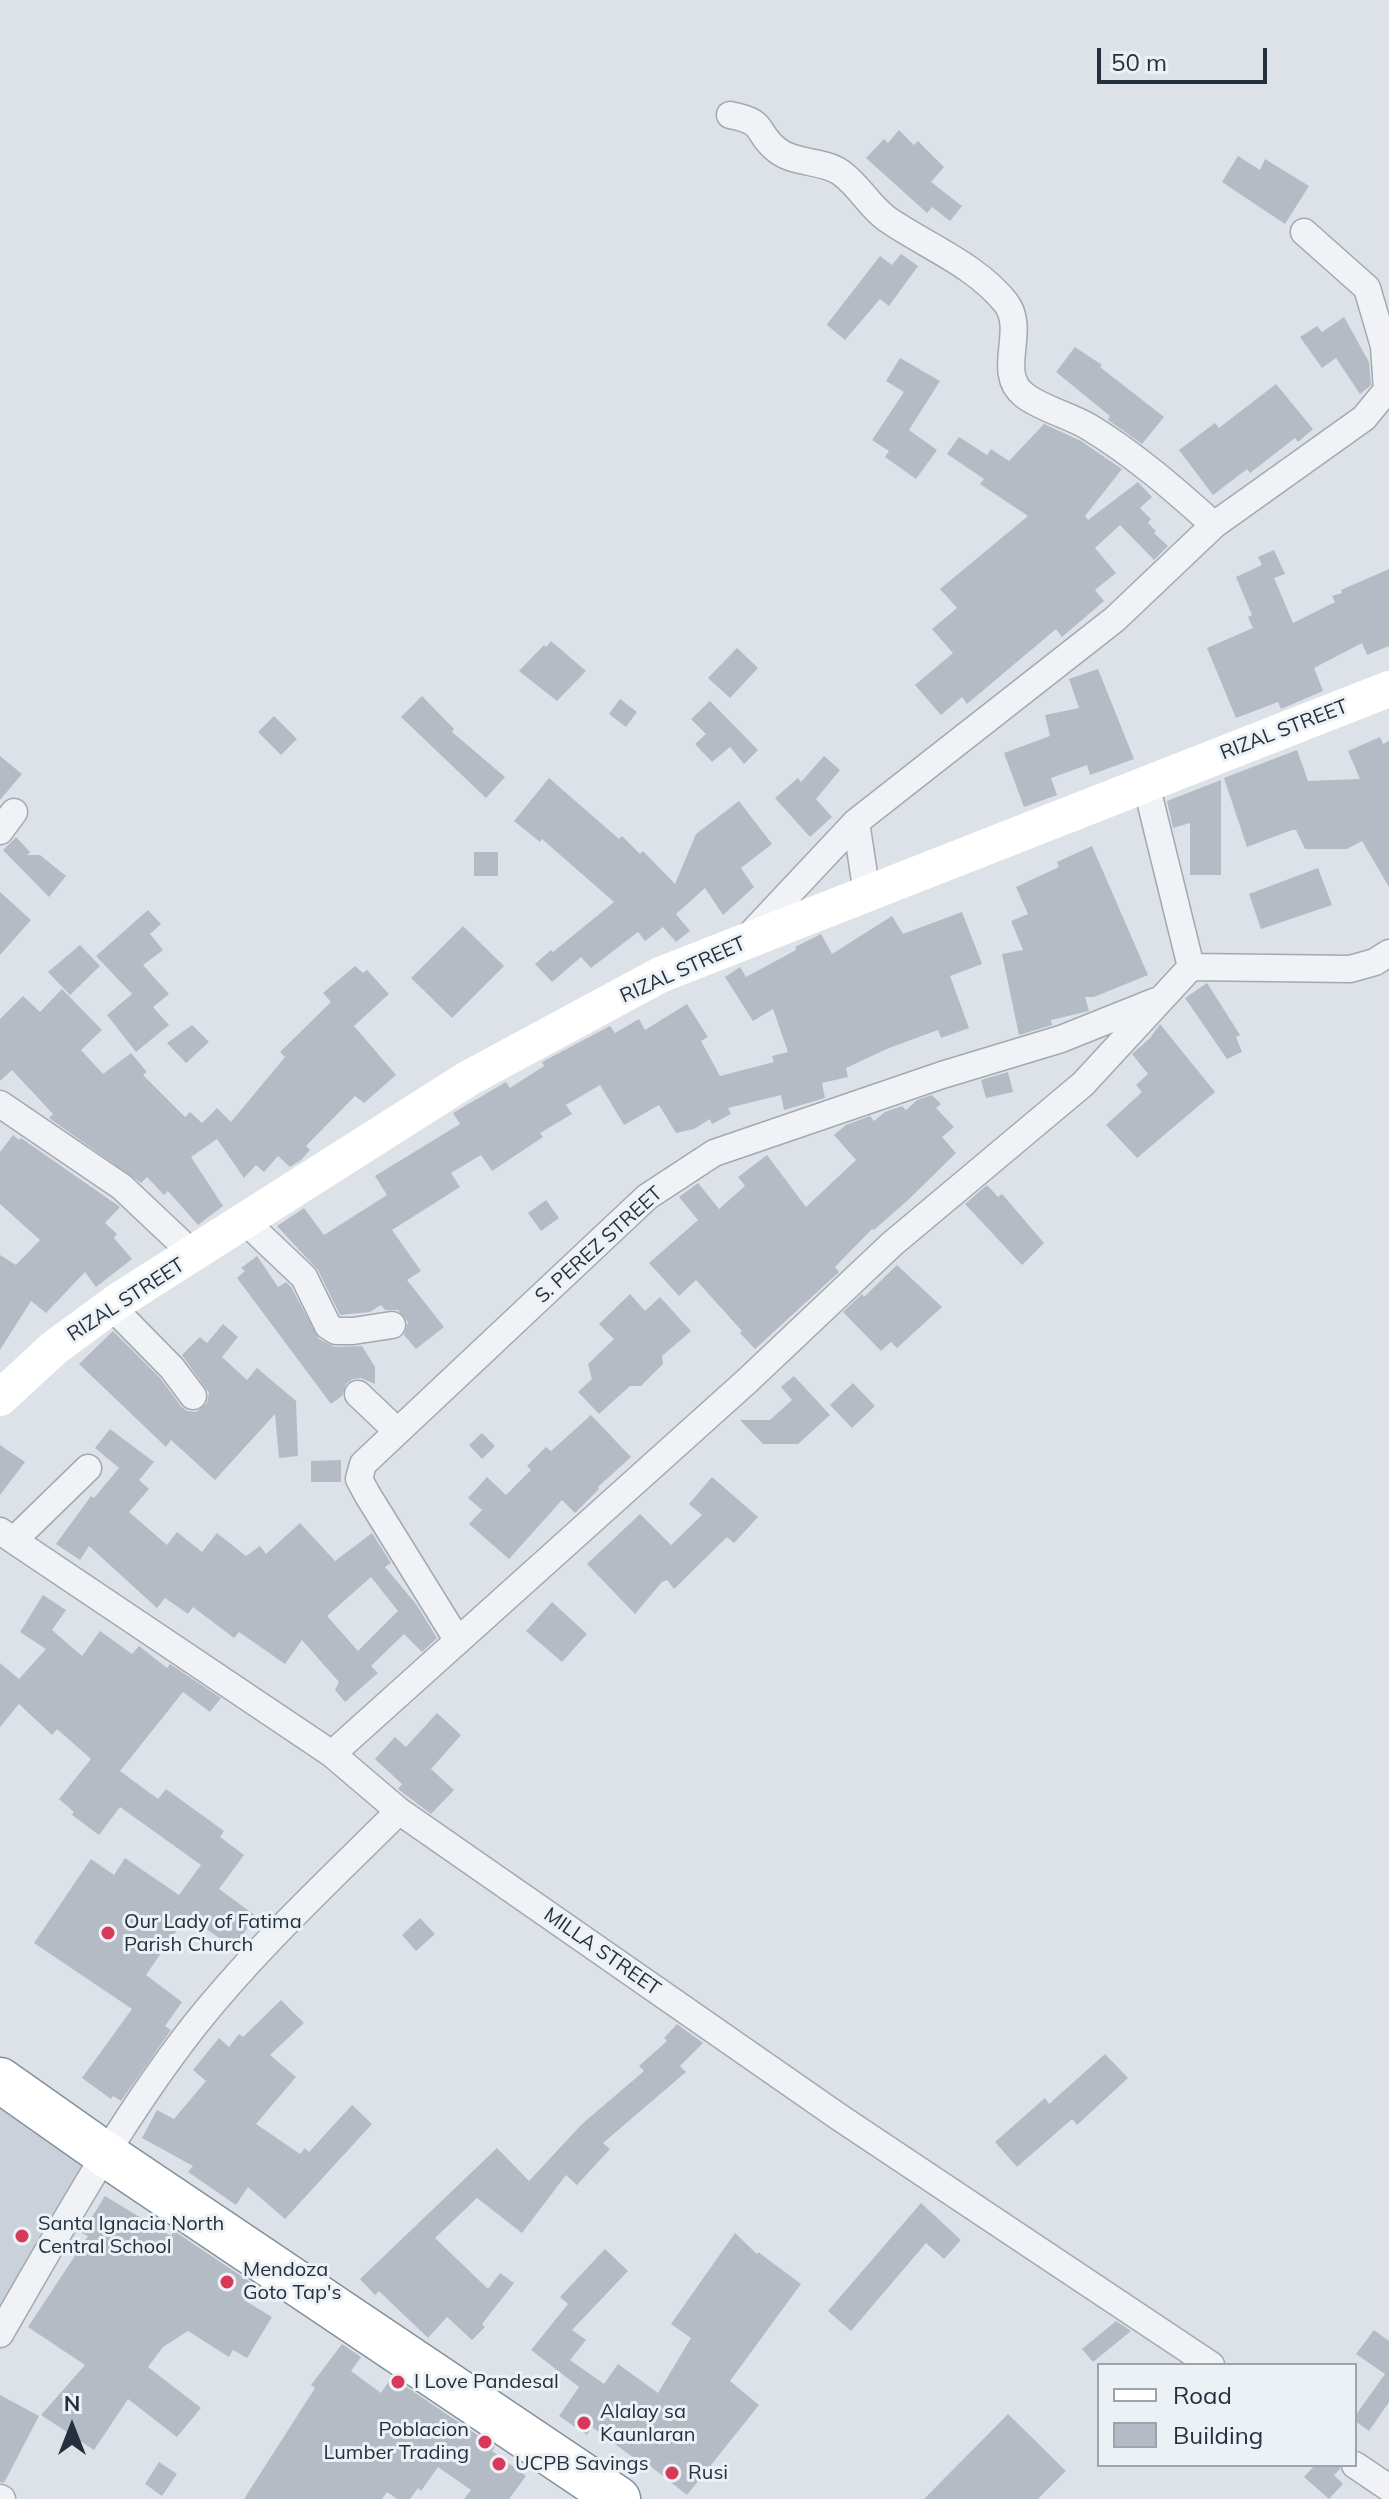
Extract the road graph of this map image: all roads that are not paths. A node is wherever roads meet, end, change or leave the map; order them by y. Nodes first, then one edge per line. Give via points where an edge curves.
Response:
1 (730, 115) dead end
2 (1304, 232) dead end
3 (1214, 525) junction
4 (1389, 689) edge
5 (1146, 784) junction
6 (856, 822) junction
7 (867, 894) junction
8 (743, 943) junction
9 (1389, 953) edge
10 (1191, 967) junction
11 (1164, 998) junction
12 (0, 1104) edge
13 (246, 1222) junction
14 (194, 1255) junction
15 (111, 1306) junction
16 (392, 1325) dead end
17 (358, 1394) dead end
18 (193, 1396) dead end
19 (0, 1398) edge
20 (397, 1431) junction
21 (88, 1468) dead end
22 (7, 1535) edge
23 (458, 1641) junction
24 (332, 1754) junction
25 (399, 1811) junction
26 (0, 2080) edge
27 (105, 2154) junction
28 (0, 2334) edge
29 (1208, 2363) edge
30 (1357, 2466) edge
31 (1389, 2488) edge
32 (618, 2499) edge

1 - 3 street via 748,119 777,150 839,171 884,217 968,269 1012,313 1016,327 1010,368 1023,394 1100,434 1158,474
2 - 3 street via 1367,288 1384,346 1387,390 1364,418
3 - 6 street via 1115,619
4 - 5 street, RIZAL STREET
5 - 7 street, RIZAL STREET
5 - 10 street
6 - 7 street
6 - 8 street
7 - 8 street, RIZAL STREET
8 - 13 street, RIZAL STREET via 660,975 469,1078
9 - 10 street via 1350,969
10 - 11 street
11 - 20 street, S. PEREZ STREET via 1061,1039 714,1153 647,1197
11 - 23 street via 1083,1084 892,1244
12 - 14 street via 122,1187
13 - 14 street, RIZAL STREET
13 - 16 street via 304,1277 328,1326 353,1331
14 - 15 street, RIZAL STREET
15 - 18 street
15 - 19 street, RIZAL STREET via 54,1348
17 - 20 street
20 - 23 street, S. PEREZ STREET via 363,1464 359,1479
21 - 22 street
22 - 24 street, MILLA STREET
23 - 24 street
24 - 25 street, MILLA STREET
25 - 27 street via 245,1967 194,2027
25 - 29 street, MILLA STREET via 839,2117
26 - 27 highway
27 - 28 street
27 - 32 highway
30 - 31 street

